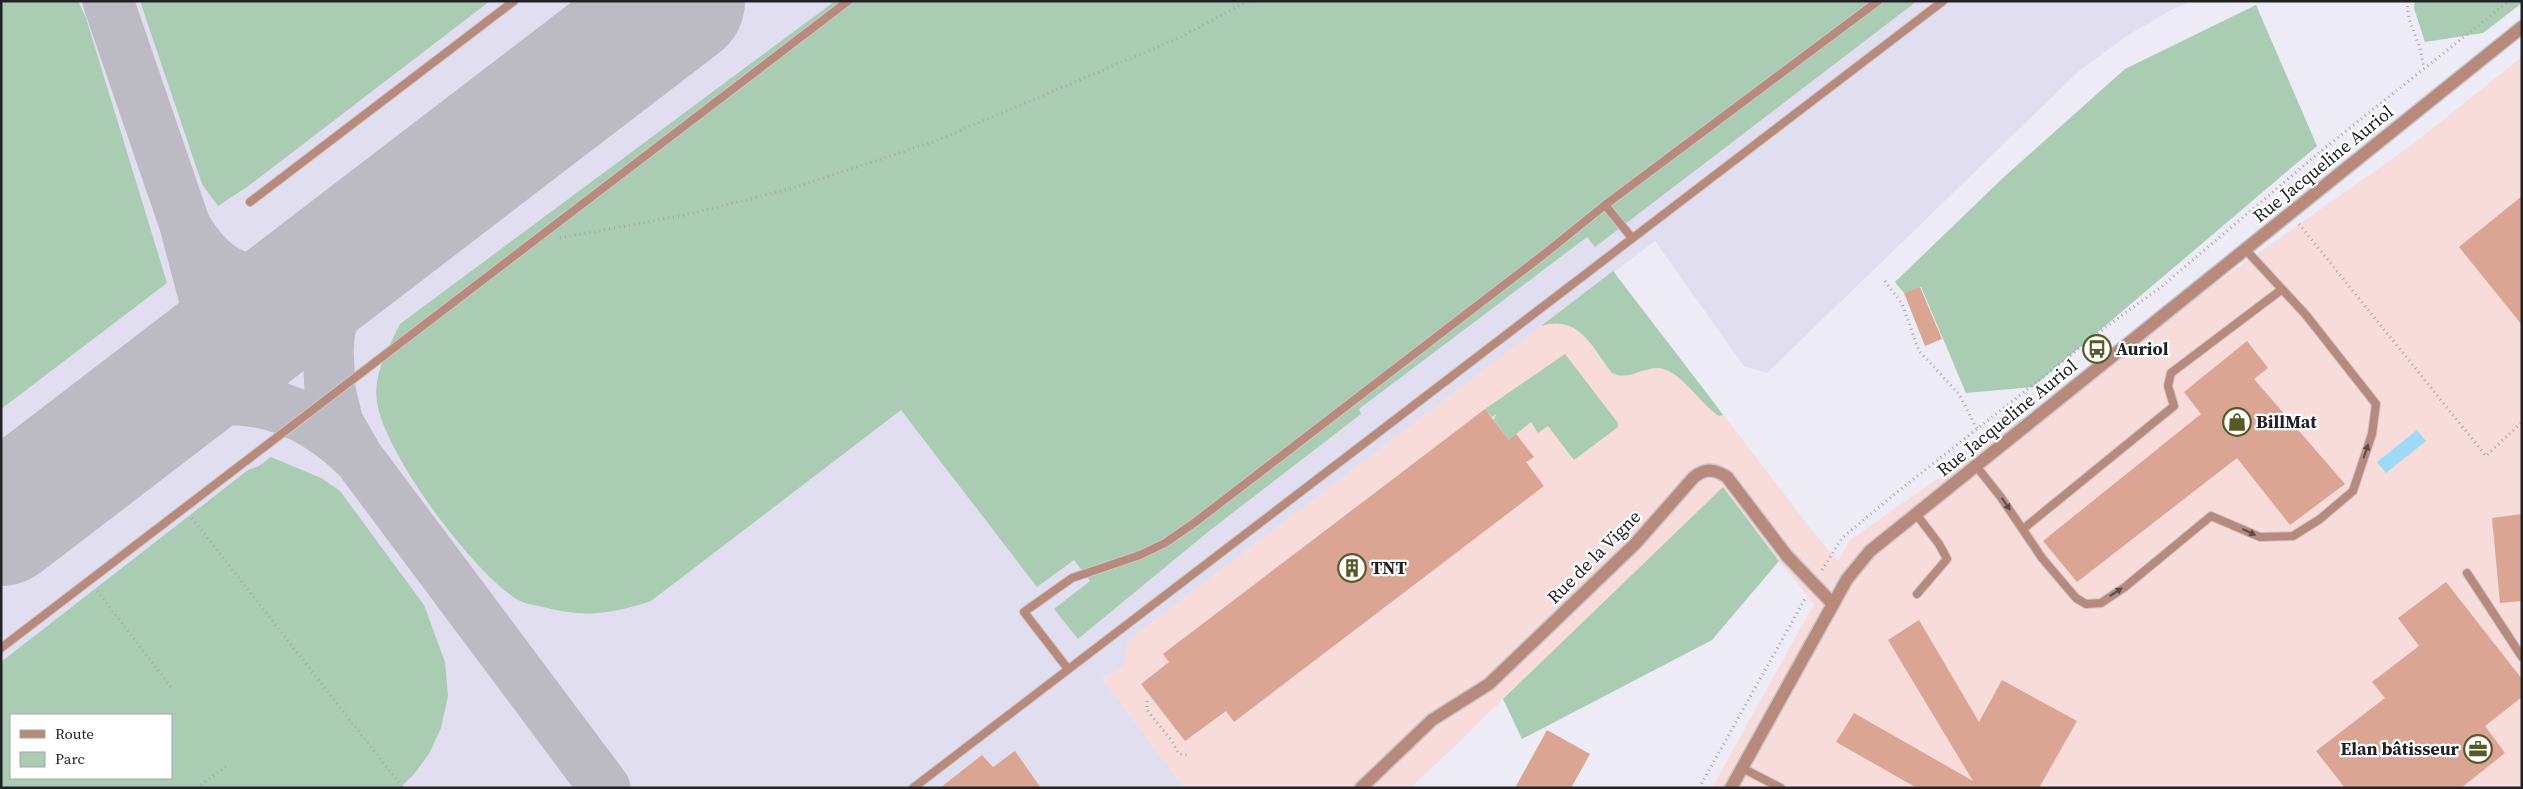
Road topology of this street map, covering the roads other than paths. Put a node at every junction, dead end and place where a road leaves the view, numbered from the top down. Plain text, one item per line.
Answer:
1 (514, 1) edge
2 (848, 1) edge
3 (1878, 1) edge
4 (1943, 1) edge
5 (2522, 27) edge
6 (250, 202) dead end
7 (1605, 205) junction
8 (1632, 238) junction
9 (2245, 249) junction
10 (2281, 290) junction
11 (1976, 466) junction
12 (1916, 514) junction
13 (2024, 529) junction
14 (2467, 573) dead end
15 (1917, 594) dead end
16 (1834, 604) junction
17 (1, 648) edge
18 (2522, 657) edge
19 (1068, 669) junction
20 (1742, 768) junction
21 (914, 788) edge
22 (1361, 788) edge
23 (1731, 788) edge
24 (1781, 788) edge

1 - 6 lane
2 - 17 lane
3 - 7 lane
4 - 8 lane
5 - 9 street, Rue Jacqueline Auriol
7 - 8 lane
7 - 19 lane
8 - 19 lane
9 - 10 lane
9 - 11 street, Rue Jacqueline Auriol
10 - 13 lane
13 -> 10 lane
11 - 12 street, Rue Jacqueline Auriol
11 -> 13 lane
12 - 15 lane
12 - 16 street, Rue Jacqueline Auriol
14 - 18 lane
16 - 20 street, Rue Jacqueline Auriol
16 - 22 street, Rue de la Vigne
19 - 21 lane
20 - 23 street, Rue Jacqueline Auriol
20 - 24 lane

